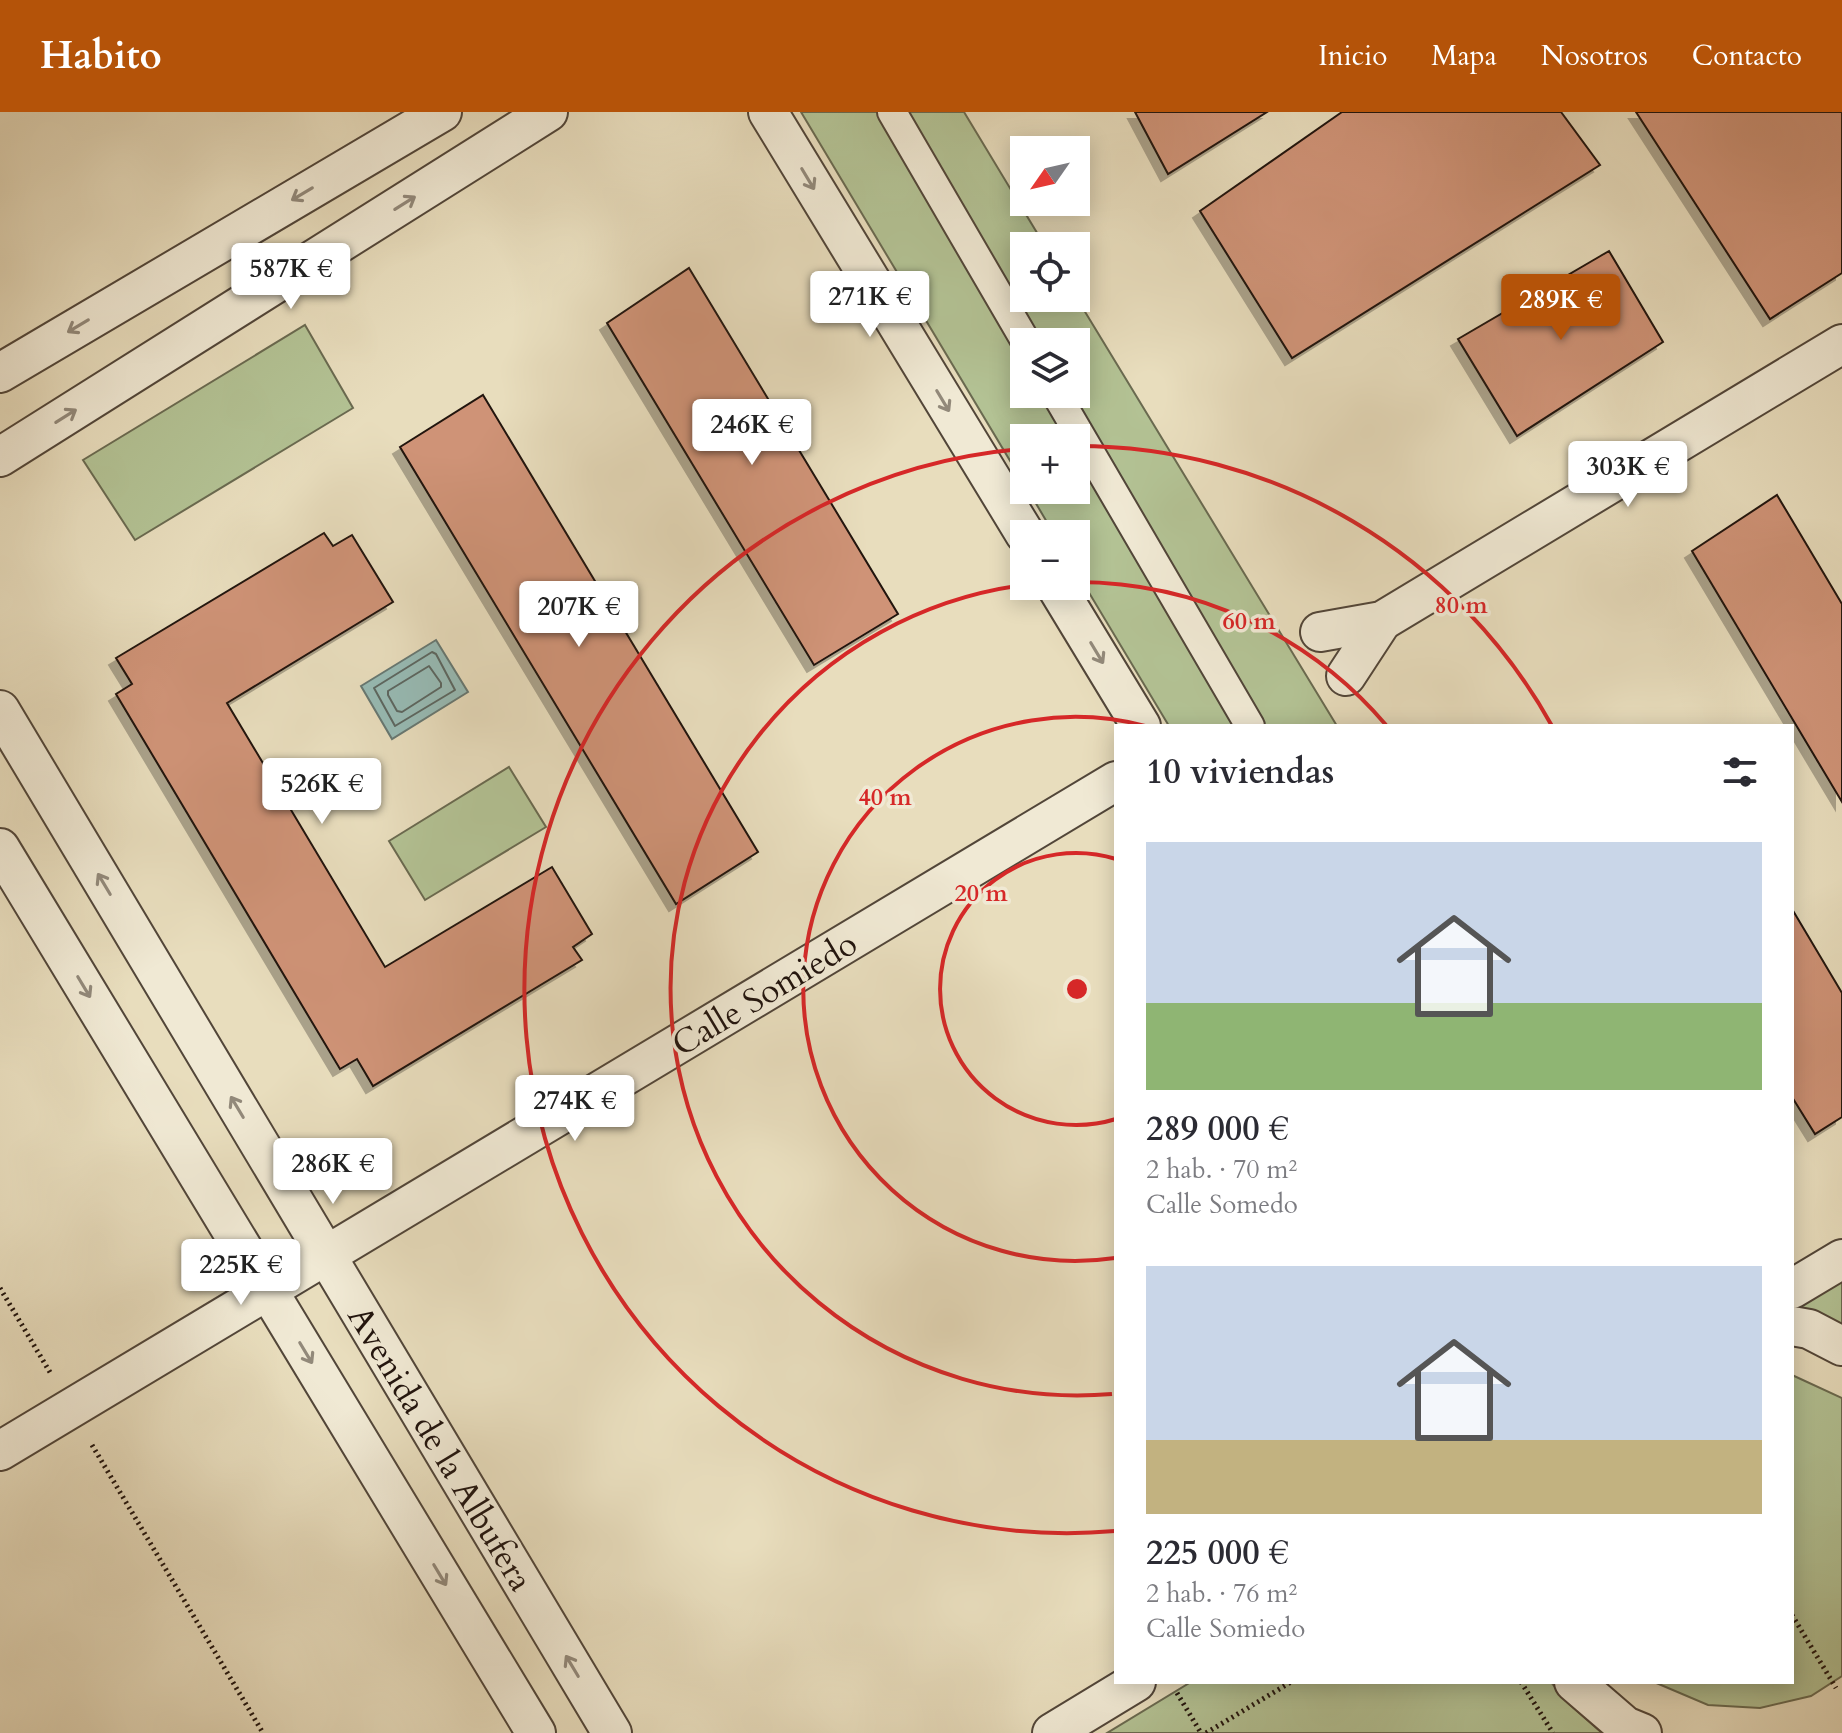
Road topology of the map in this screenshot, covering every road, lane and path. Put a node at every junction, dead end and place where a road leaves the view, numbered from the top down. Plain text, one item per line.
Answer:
1 (442, 112) edge
2 (548, 112) edge
3 (768, 112) edge
4 (892, 112) edge
5 (1018, 328) edge
6 (1842, 344) edge
7 (0, 373) edge
8 (1064, 408) edge
9 (0, 457) edge
10 (1016, 520) edge
11 (1064, 600) edge
12 (1382, 621) junction
13 (1320, 632) dead end
14 (1346, 676) dead end
15 (0, 710) edge
16 (1140, 724) edge
17 (1249, 724) edge
18 (1114, 782) edge
19 (0, 848) edge
20 (327, 1256) junction
21 (1842, 1259) edge
22 (0, 1288) edge
23 (1794, 1288) edge
24 (269, 1292) junction
25 (1794, 1326) edge
26 (1842, 1346) edge
27 (71, 1408) junction
28 (0, 1451) edge
29 (1794, 1618) edge
30 (1133, 1684) edge
31 (1171, 1684) edge
32 (1288, 1684) edge
33 (1576, 1684) edge
34 (1836, 1688) dead end
35 (263, 1733) edge
36 (536, 1733) edge
37 (612, 1733) edge
38 (1052, 1733) edge
39 (1204, 1733) edge
40 (1642, 1733) edge

1 -> 7 street
9 -> 2 street
3 -> 10 street
4 - 5 street
6 - 12 street
8 - 17 street
11 -> 16 street
12 - 13 street
12 - 14 street
20 -> 15 street, Avenida de la Albufera
18 - 20 street, Calle Somiedo
19 -> 24 street, Avenida de la Albufera
20 - 24 street, Calle Somiedo
37 -> 20 street, Avenida de la Albufera
21 - 23 street
22 - 27 path
24 - 27 street, Calle Somiedo
24 -> 36 street, Avenida de la Albufera
25 - 26 street
27 - 28 street, Calle Somiedo
27 - 35 path
29 - 34 path
30 - 38 street
31 - 39 path
32 - 39 path
33 - 40 street

